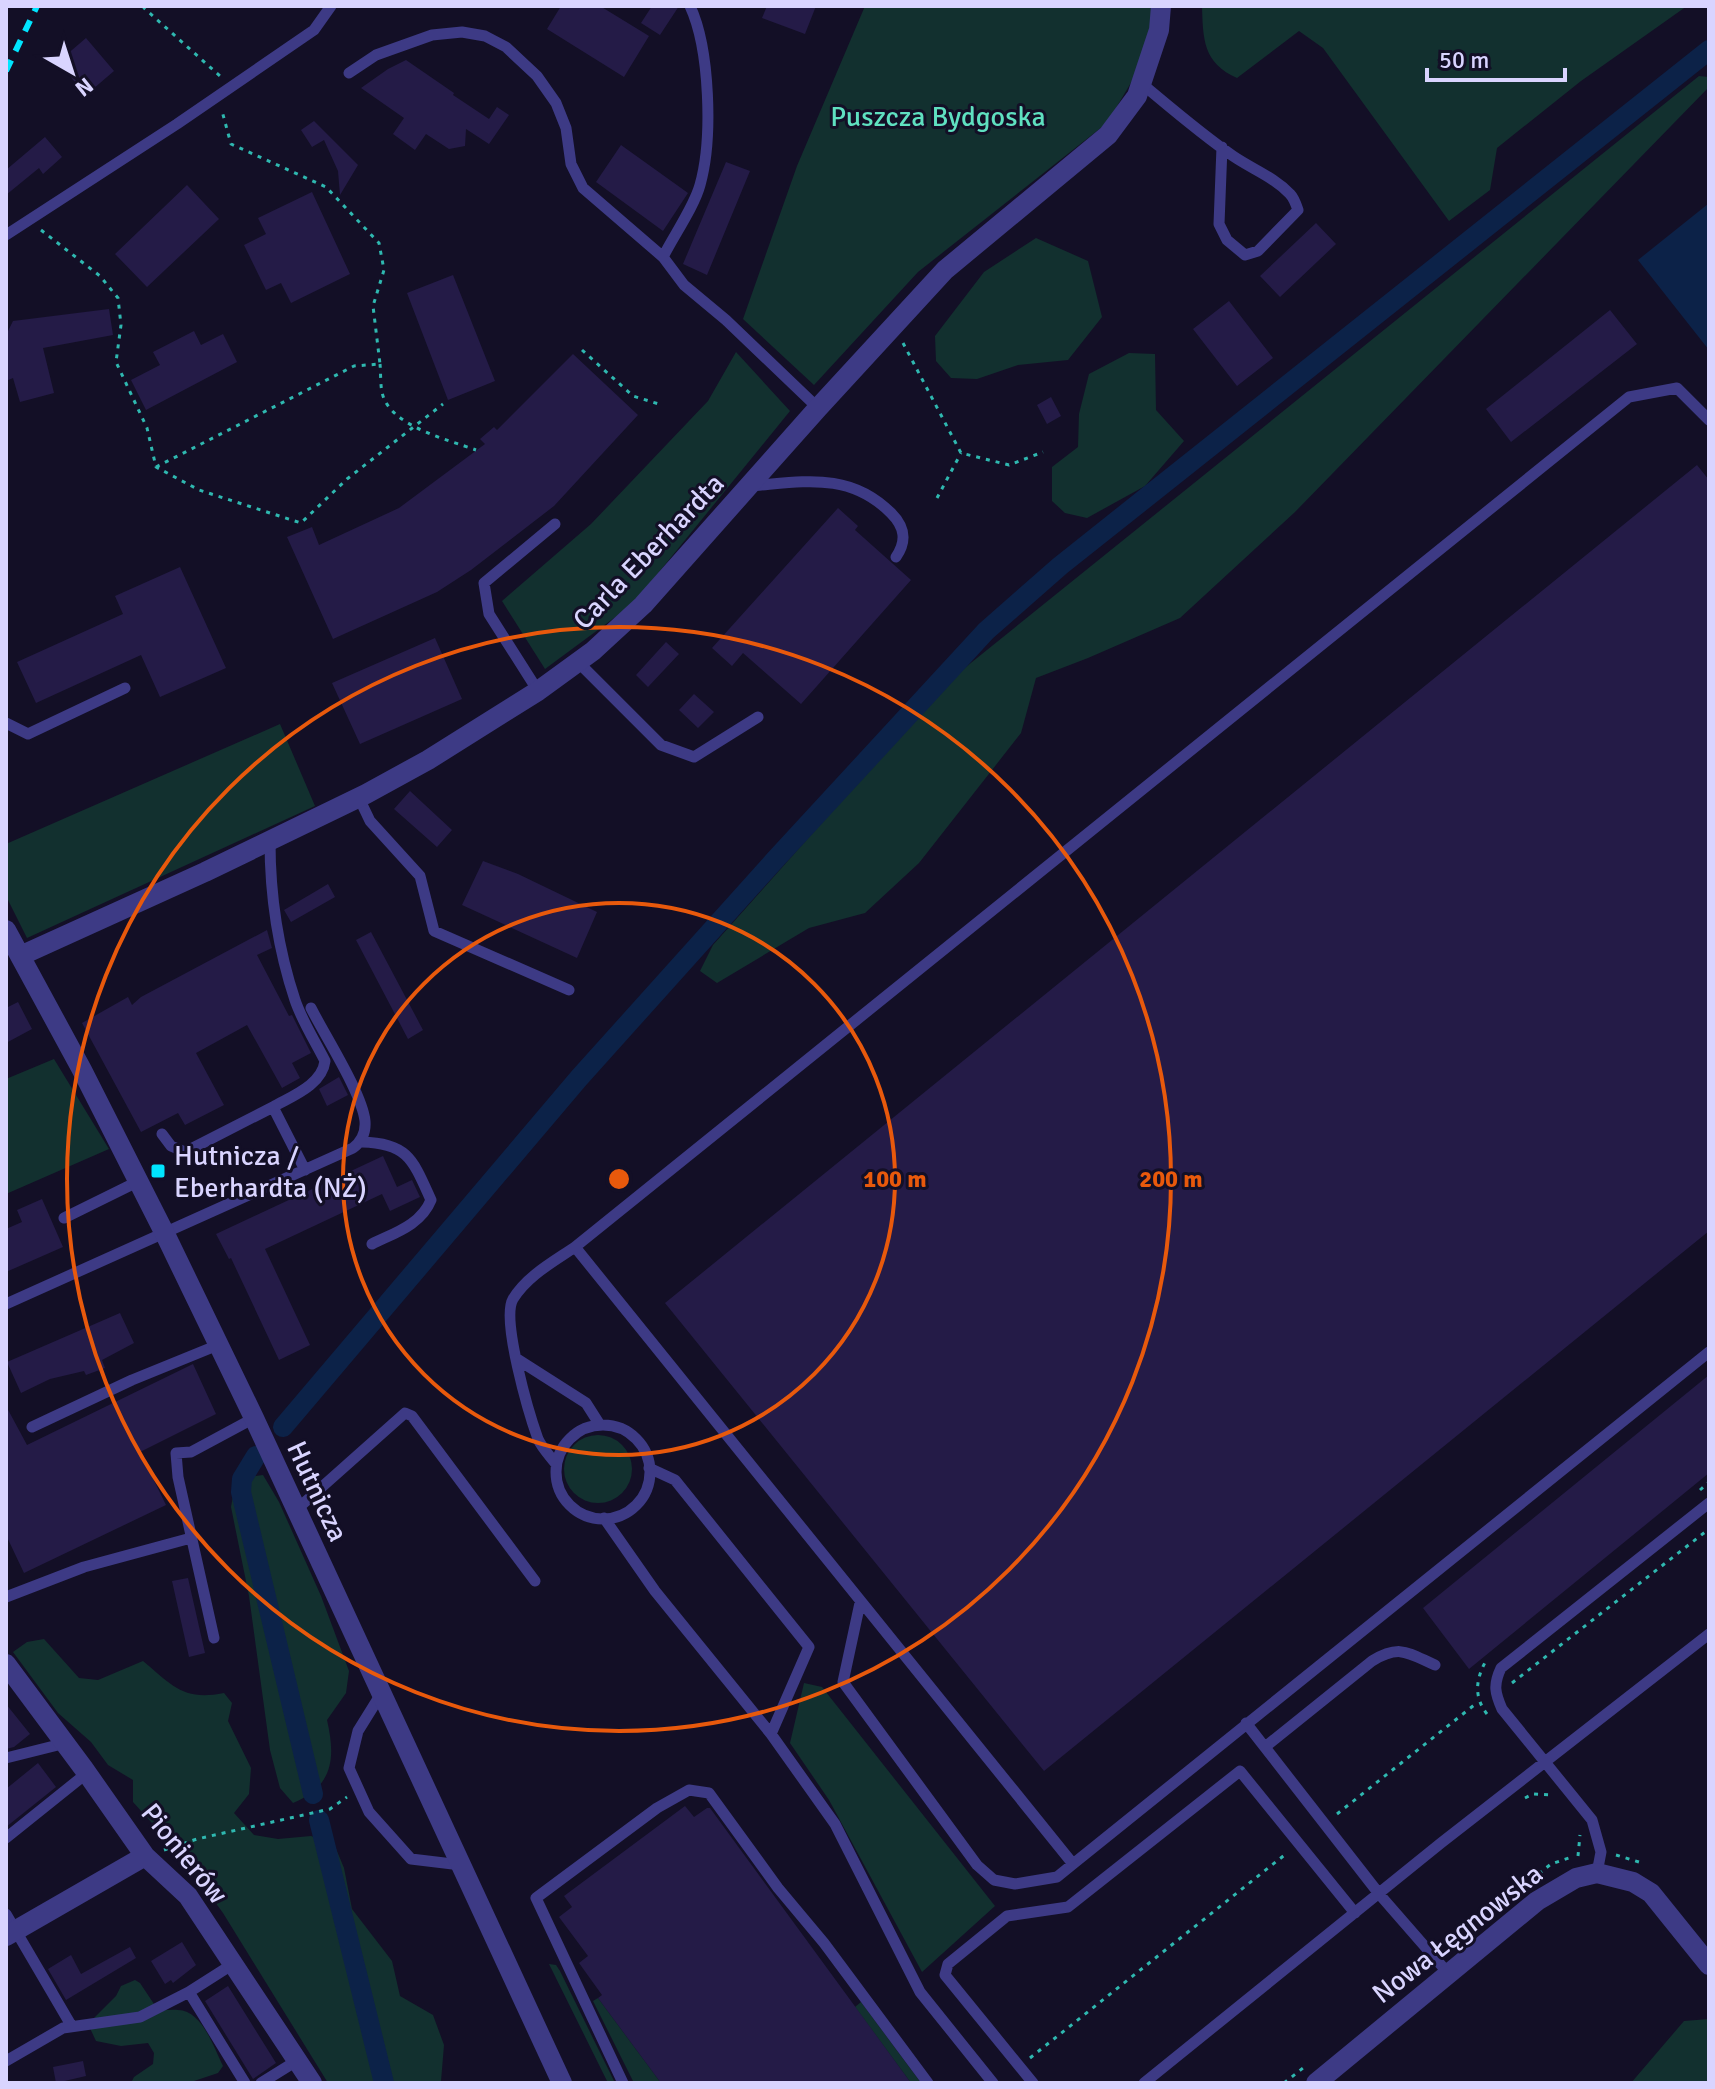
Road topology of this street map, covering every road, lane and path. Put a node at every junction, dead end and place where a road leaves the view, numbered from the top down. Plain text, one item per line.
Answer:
1 (145, 6) edge
2 (331, 6) edge
3 (690, 6) edge
4 (1161, 6) edge
5 (349, 73) dead end
6 (1141, 83) junction
7 (232, 86) junction
8 (218, 96) junction
9 (1222, 147) junction
10 (29, 219) junction
11 (6, 235) edge
12 (663, 257) junction
13 (894, 326) junction
14 (582, 350) dead end
15 (380, 364) junction
16 (443, 404) dead end
17 (662, 405) dead end
18 (818, 408) junction
19 (1709, 420) edge
20 (412, 426) junction
21 (476, 450) dead end
22 (1043, 452) dead end
23 (961, 453) junction
24 (156, 467) junction
25 (748, 486) junction
26 (937, 498) dead end
27 (555, 524) dead end
28 (896, 557) dead end
29 (578, 662) junction
30 (125, 688) dead end
31 (538, 691) junction
32 (758, 717) dead end
33 (6, 723) edge
34 (359, 798) junction
35 (270, 841) junction
36 (6, 930) edge
37 (13, 959) edge
38 (569, 990) dead end
39 (311, 1008) dead end
40 (273, 1107) junction
41 (162, 1134) dead end
42 (362, 1142) junction
43 (305, 1170) junction
44 (139, 1181) junction
45 (64, 1218) dead end
46 (165, 1234) junction
47 (372, 1244) dead end
48 (575, 1247) junction
49 (6, 1303) edge
50 (218, 1345) junction
51 (1709, 1352) edge
52 (517, 1359) junction
53 (254, 1418) junction
54 (600, 1425) junction
55 (32, 1427) dead end
56 (556, 1464) junction
57 (649, 1468) junction
58 (1709, 1482) edge
59 (1690, 1497) dead end
60 (1709, 1503) edge
61 (296, 1510) junction
62 (604, 1518) junction
63 (1709, 1529) edge
64 (191, 1538) junction
65 (535, 1581) dead end
66 (6, 1597) edge
67 (860, 1603) junction
68 (1709, 1634) edge
69 (214, 1638) dead end
70 (1488, 1657) dead end
71 (6, 1664) edge
72 (1435, 1665) dead end
73 (1512, 1683) dead end
74 (381, 1694) junction
75 (1478, 1702) junction
76 (1246, 1723) junction
77 (1494, 1723) dead end
78 (771, 1734) junction
79 (66, 1743) junction
80 (1265, 1747) junction
81 (6, 1758) edge
82 (1545, 1764) junction
83 (87, 1773) junction
84 (358, 1788) junction
85 (1513, 1789) junction
86 (1555, 1796) dead end
87 (1325, 1824) junction
88 (1581, 1828) dead end
89 (6, 1838) edge
90 (1298, 1845) junction
91 (145, 1856) junction
92 (1578, 1856) dead end
93 (1073, 1864) junction
94 (461, 1865) junction
95 (1597, 1873) junction
96 (1380, 1895) junction
97 (1355, 1913) junction
98 (9, 1926) edge
99 (233, 1964) junction
100 (1709, 1965) edge
101 (1448, 1973) junction
102 (189, 1992) junction
103 (71, 2025) junction
104 (298, 2060) junction
105 (6, 2061) edge
106 (1019, 2067) junction
107 (245, 2083) edge
108 (261, 2083) edge
109 (312, 2083) edge
110 (562, 2083) edge
111 (623, 2083) edge
112 (928, 2083) edge
113 (993, 2083) edge
114 (1033, 2083) edge
115 (1144, 2083) edge
116 (1316, 2083) edge

1 - 7 path
2 - 7 lane
3 - 12 lane
4 - 6 street, Carla Eberhardta
5 - 12 lane
6 - 9 lane
6 - 13 street, Carla Eberhardta
7 - 8 lane
8 - 10 lane
8 - 15 path
9 - 9 lane
10 - 11 lane
10 - 24 path
12 - 18 lane
13 - 18 street, Carla Eberhardta
13 - 23 path
14 - 17 path
15 - 20 path
15 - 24 path
16 - 20 path
18 - 25 street, Carla Eberhardta
19 - 48 lane
20 - 21 path
20 - 24 path
22 - 23 path
23 - 26 path
25 - 28 lane
25 - 29 street, Carla Eberhardta
27 - 31 lane
29 - 31 street, Carla Eberhardta
29 - 32 lane
30 - 33 lane
31 - 34 street, Carla Eberhardta
34 - 35 street, Carla Eberhardta
34 - 38 lane
35 - 37 street, Carla Eberhardta
35 - 40 lane
36 - 37 street, Hutnicza
37 - 44 street, Hutnicza
39 - 42 lane
40 - 41 lane
40 - 43 lane
42 - 43 lane
42 - 47 lane
43 - 46 lane
44 - 45 lane
44 - 46 street, Hutnicza
46 - 49 lane
46 - 50 street, Hutnicza
48 - 52 lane
48 - 67 lane
50 - 53 street, Hutnicza
50 - 55 lane
51 - 76 lane
52 - 54 lane
52 - 56 lane
53 - 61 street, Hutnicza
53 - 64 lane
54 - 56 lane
54 - 57 lane
56 - 62 lane
57 - 62 lane
57 - 78 lane
58 - 59 path
60 - 82 lane
61 - 65 lane
61 - 74 street, Hutnicza
62 - 78 lane
63 - 73 path
64 - 66 lane
64 - 69 lane
67 - 93 lane
67 - 93 lane
68 - 82 lane
70 - 75 path
71 - 79 street, Pionierów
72 - 80 lane
74 - 84 lane
74 - 94 street, Hutnicza
75 - 77 path
75 - 87 path
76 - 80 lane
76 - 93 lane
78 - 113 lane
79 - 81 lane
79 - 83 street, Pionierów
80 - 87 lane
82 - 85 lane
82 - 95 lane
83 - 89 lane
83 - 91 street, Pionierów
84 - 91 path
84 - 94 lane
85 - 86 path
85 - 96 lane
87 - 96 lane
88 - 92 path
90 - 97 lane
90 - 106 path
90 - 106 lane
91 - 98 street
91 - 99 street, Pionierów
94 - 110 street, Hutnicza
95 - 100 street
95 - 101 street, Nowa Łęgnowska
96 - 97 lane
96 - 101 lane
97 - 115 lane
98 - 103 lane
99 - 102 lane
99 - 104 street, Pionierów
101 - 116 street, Nowa Łęgnowska
102 - 103 lane
102 - 107 lane
103 - 105 lane
104 - 108 lane
104 - 109 street, Pionierów
106 - 114 lane
111 - 112 lane

